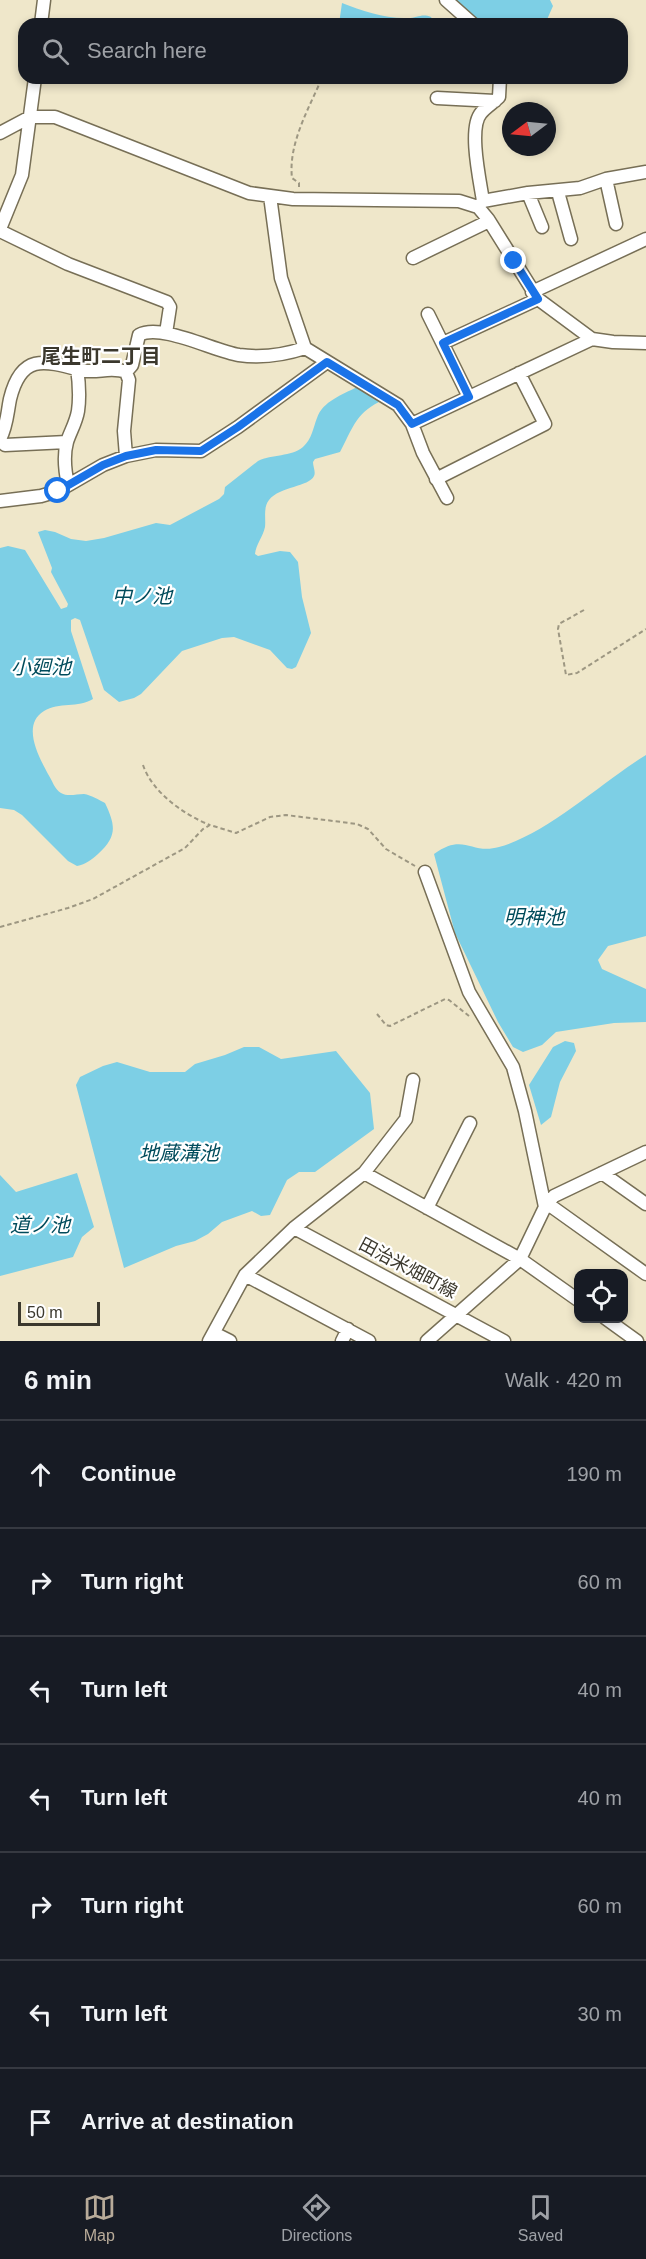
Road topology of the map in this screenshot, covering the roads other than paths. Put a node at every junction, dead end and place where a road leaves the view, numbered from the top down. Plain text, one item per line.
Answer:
1 (44, 0) edge
2 (446, 0) edge
3 (42, 18) edge
4 (466, 18) edge
5 (34, 84) edge
6 (500, 84) edge
7 (437, 98) dead end
8 (495, 101) junction
9 (30, 117) junction
10 (0, 133) edge
11 (646, 172) edge
12 (606, 179) junction
13 (558, 192) junction
14 (528, 193) junction
15 (270, 196) junction
16 (480, 204) junction
17 (489, 221) junction
18 (616, 224) dead end
19 (542, 227) dead end
20 (0, 230) edge
21 (571, 238) dead end
22 (646, 239) edge
23 (413, 258) dead end
24 (535, 296) junction
25 (428, 314) dead end
26 (166, 333) junction
27 (592, 339) junction
28 (443, 343) junction
29 (646, 343) edge
30 (304, 348) junction
31 (327, 362) junction
32 (77, 368) junction
33 (126, 372) junction
34 (519, 374) junction
35 (469, 397) junction
36 (412, 424) junction
37 (0, 439) edge
38 (67, 442) junction
39 (126, 456) junction
40 (436, 479) junction
41 (68, 485) junction
42 (447, 498) dead end
43 (0, 501) edge
44 (425, 872) road end
45 (413, 1080) dead end
46 (470, 1124) dead end
47 (646, 1152) edge
48 (364, 1173) junction
49 (602, 1173) junction
50 (646, 1204) edge
51 (546, 1205) junction
52 (427, 1208) junction
53 (294, 1228) junction
54 (520, 1259) junction
55 (646, 1274) edge
56 (245, 1275) junction
57 (574, 1297) edge
58 (456, 1315) junction
59 (612, 1323) edge
60 (348, 1329) junction
61 (212, 1337) edge
62 (230, 1341) edge
63 (342, 1341) edge
64 (369, 1341) edge
65 (427, 1341) edge
66 (504, 1341) edge
67 (637, 1341) edge

1 - 3 street
2 - 4 street
5 - 9 street
6 - 8 street
7 - 8 street
8 - 16 street
9 - 10 street
9 - 15 street
9 - 20 street
11 - 12 street
12 - 13 street
12 - 18 street
13 - 14 street
13 - 21 street
14 - 16 street
14 - 19 street
15 - 16 street
15 - 30 street
16 - 17 street
17 - 23 street
17 - 24 street
20 - 26 street
22 - 24 street
24 - 27 street
24 - 28 street
25 - 28 street
26 - 30 street
26 - 33 street
27 - 29 street
27 - 34 street
28 - 35 street
30 - 31 street
31 - 36 street
31 - 39 street
32 - 33 street
32 - 37 street
32 - 38 street
33 - 39 street
34 - 35 street
34 - 40 street
35 - 36 street
36 - 40 street
37 - 38 street
38 - 41 street
39 - 41 street
40 - 42 street
41 - 43 street
44 - 51 street
45 - 48 street
46 - 52 street
47 - 49 street
48 - 52 street
48 - 53 street
49 - 50 street
49 - 51 street
51 - 54 street
51 - 55 street
52 - 54 street
53 - 56 street
53 - 58 street, 田治米畑町線
54 - 57 street
54 - 58 street
56 - 60 street
56 - 61 street
58 - 65 street
58 - 66 street, 田治米畑町線
59 - 67 street
60 - 63 street
60 - 64 street
61 - 62 street

